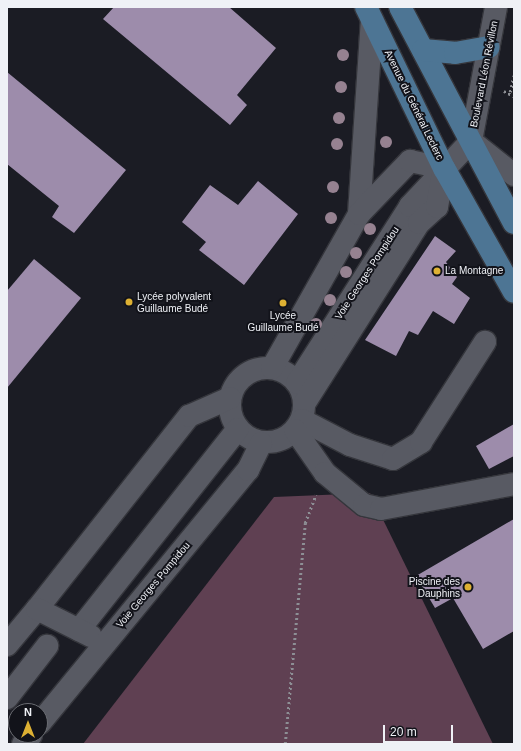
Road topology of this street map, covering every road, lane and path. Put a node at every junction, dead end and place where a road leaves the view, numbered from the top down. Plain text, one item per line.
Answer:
1 (400, 7) edge
2 (496, 7) edge
3 (369, 14) edge
4 (488, 47) junction
5 (424, 50) junction
6 (514, 75) edge
7 (510, 92) dead end
8 (471, 141) junction
9 (444, 168) junction
10 (514, 175) edge
11 (437, 207) junction
12 (469, 212) junction
13 (359, 214) junction
14 (514, 223) edge
15 (514, 292) edge
16 (485, 342) dead end
17 (272, 368) junction
18 (297, 383) junction
19 (230, 398) junction
20 (300, 418) junction
21 (238, 429) junction
22 (262, 443) junction
23 (325, 473) junction
24 (514, 484) edge
25 (37, 609) junction
26 (78, 630) junction
27 (105, 643) junction
28 (7, 646) edge
29 (48, 646) dead end
30 (7, 698) edge
31 (48, 713) edge
32 (7, 738) edge
33 (13, 744) edge
34 (285, 744) edge

1 - 5 main road
2 - 4 street, Boulevard Léon Révillon
3 - 9 main road, Avenue du Général Leclerc
3 - 13 street
4 - 5 main road
4 - 8 street, Boulevard Léon Révillon
5 - 8 main road
6 - 7 path
8 - 9 street, Avenue du Général Leclerc
8 - 10 street
8 - 14 main road
9 - 11 street
9 - 12 main road
9 - 13 street
9 - 18 street, Voie Georges Pompidou
11 - 12 street
11 - 20 street
12 - 15 main road
13 - 17 street
16 - 20 street
17 - 18 street
17 - 19 street
18 - 20 street
19 - 21 street
19 - 25 street
20 - 22 street
20 - 23 street
21 - 22 street
21 - 26 street
22 - 27 street, Voie Georges Pompidou
23 - 24 street
23 - 34 path
25 - 26 street
25 - 28 street
26 - 27 street
27 - 31 street, Voie Georges Pompidou
29 - 30 street
32 - 33 street

